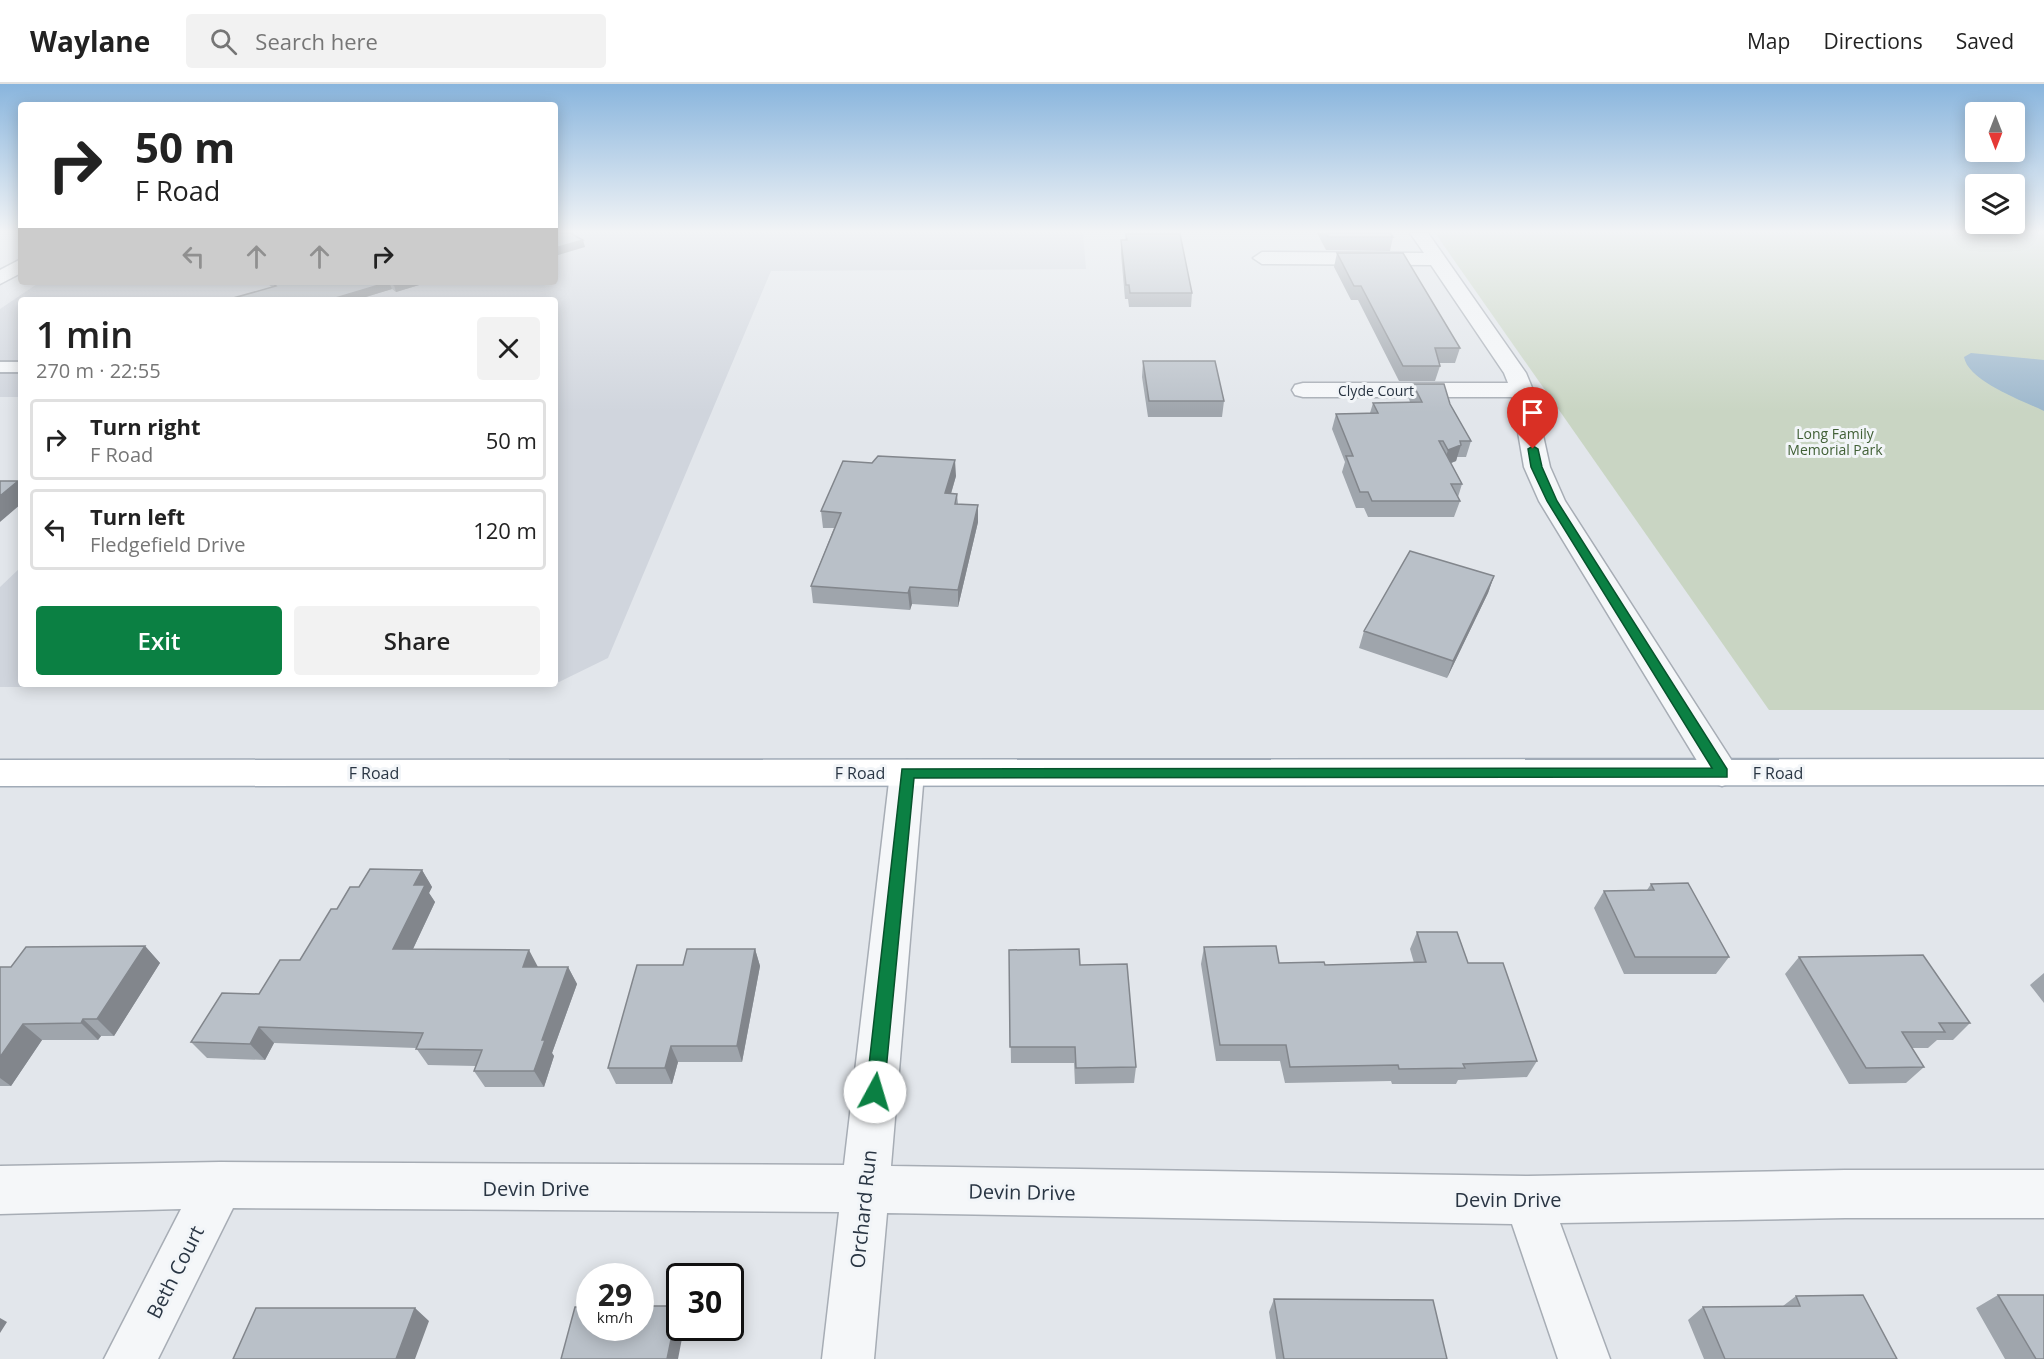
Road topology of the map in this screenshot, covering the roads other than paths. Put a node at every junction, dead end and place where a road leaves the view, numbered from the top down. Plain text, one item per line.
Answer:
1 (1460, 292) edge
2 (0, 367) edge
3 (18, 367) edge
4 (1303, 390) dead end
5 (1522, 390) junction
6 (2044, 772) edge
7 (0, 773) edge
8 (908, 773) junction
9 (1722, 773) junction
10 (220, 1185) junction
11 (865, 1189) junction
12 (0, 1190) edge
13 (2044, 1194) edge
14 (1528, 1200) junction
15 (130, 1359) edge
16 (848, 1359) edge
17 (1584, 1359) edge

1 - 5 street
2 - 3 lane
4 - 5 street, Clyde Court
5 - 9 street
6 - 9 main road, F Road
7 - 8 main road, F Road
8 - 9 main road, F Road
8 - 11 street, Orchard Run
10 - 11 street, Devin Drive
10 - 12 street, Devin Drive
10 - 15 street, Beth Court
11 - 14 street, Devin Drive
11 - 16 street, Orchard Run
13 - 14 street, Devin Drive
14 - 17 street

